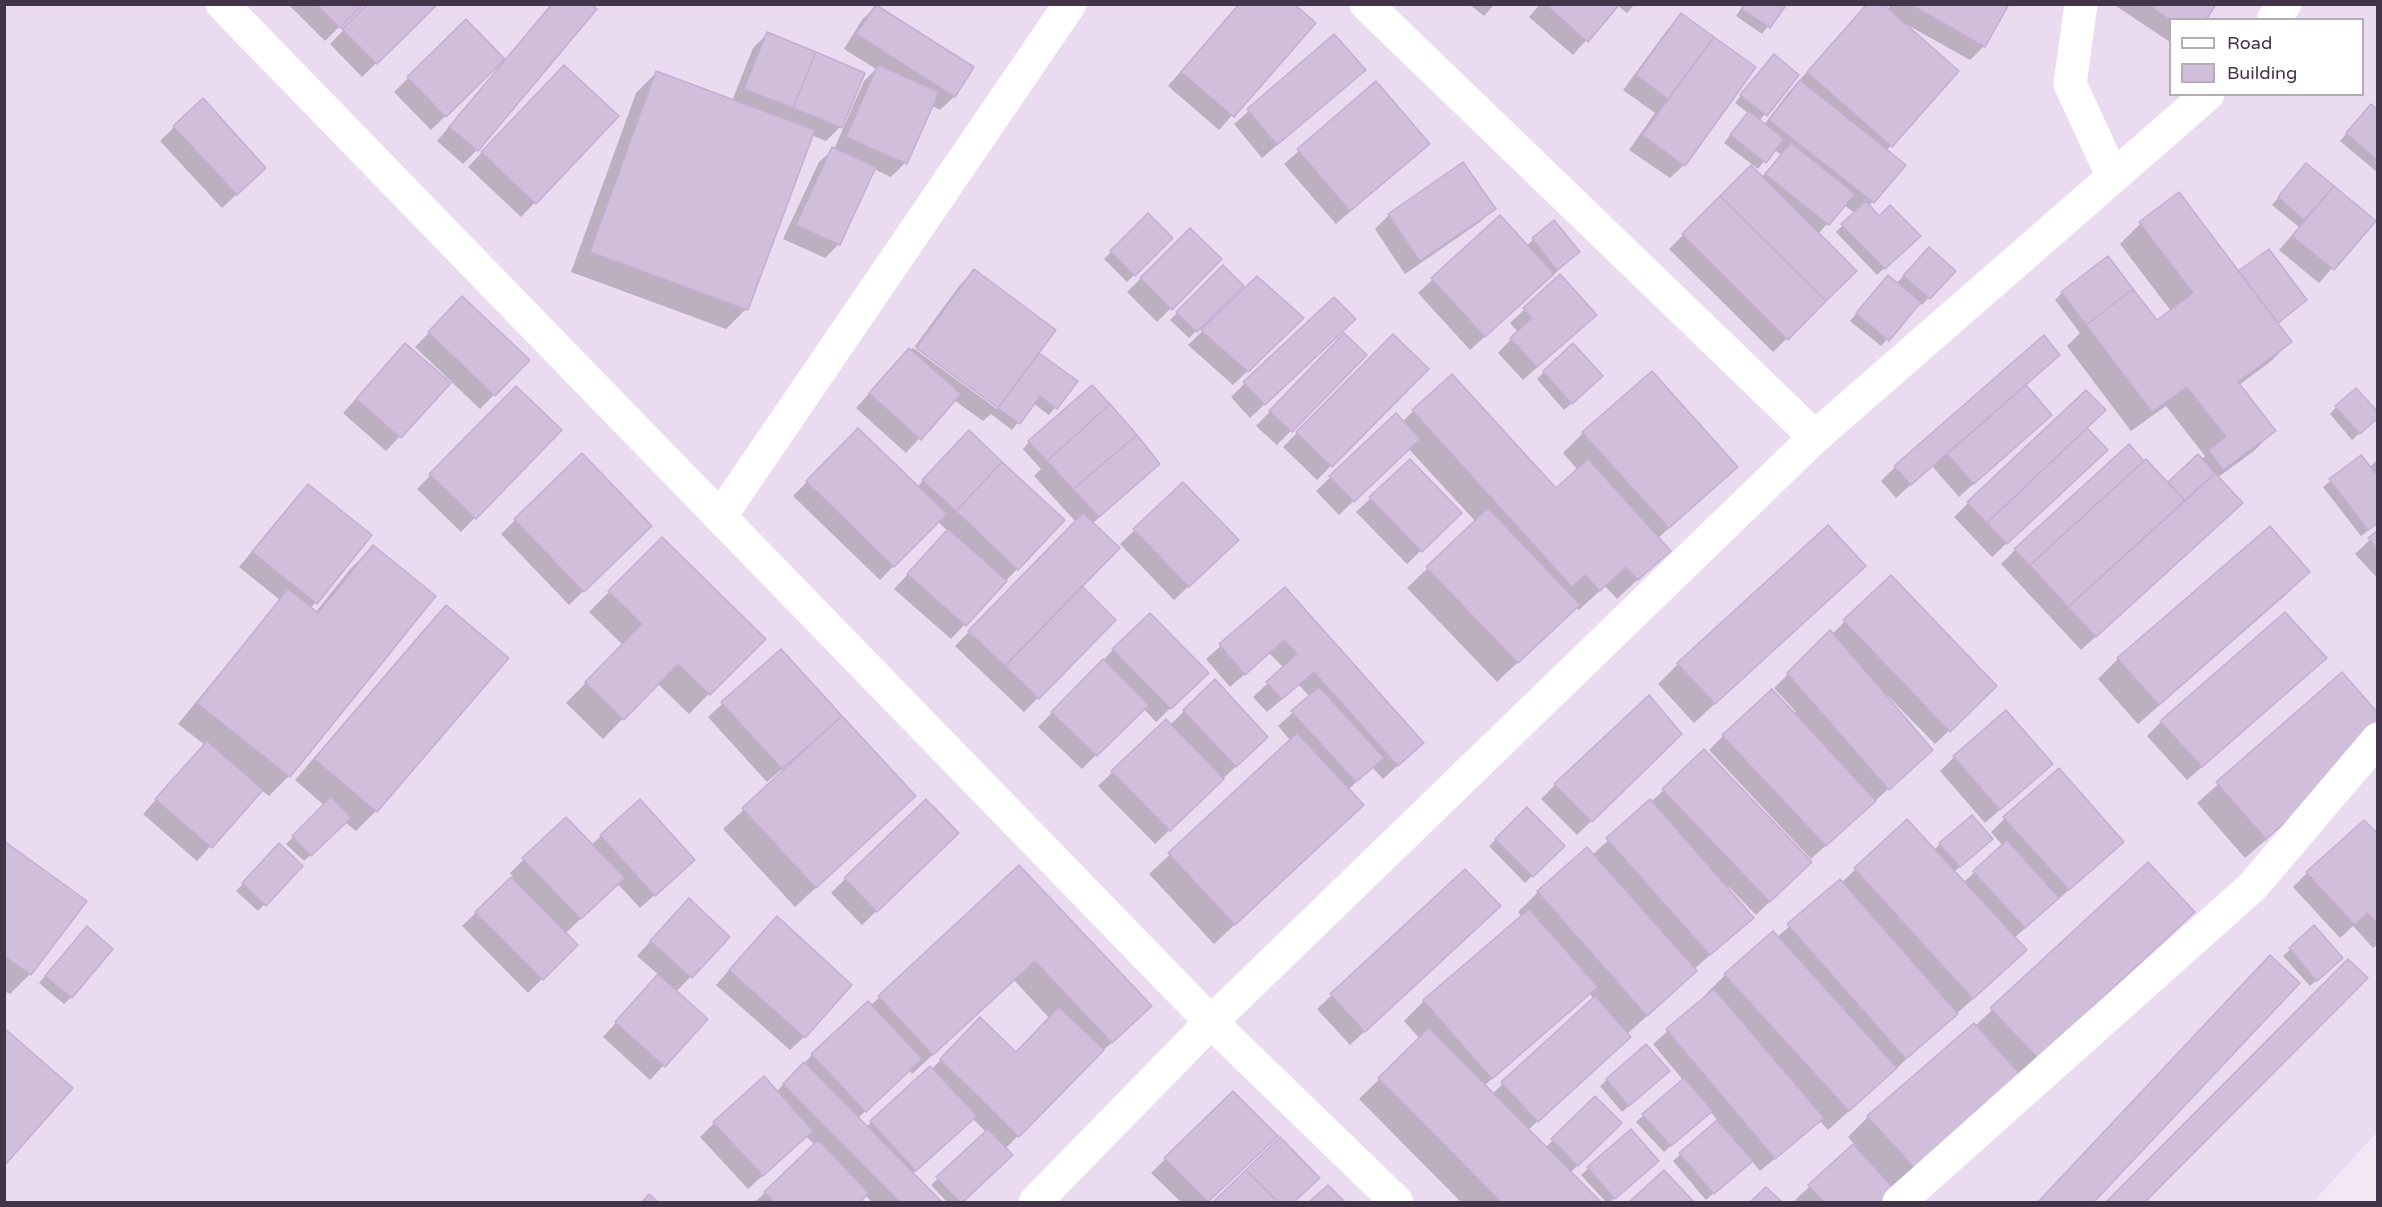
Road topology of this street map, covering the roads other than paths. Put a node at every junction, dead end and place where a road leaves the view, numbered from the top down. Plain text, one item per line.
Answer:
1 (222, 4) edge
2 (1070, 4) edge
3 (1366, 4) edge
4 (2081, 4) edge
5 (2285, 4) edge
6 (2274, 18) edge
7 (2206, 96) edge
8 (2113, 177) junction
9 (1815, 437) junction
10 (720, 517) junction
11 (2378, 739) edge
12 (1211, 1022) junction
13 (1035, 1203) edge
14 (1397, 1203) edge
15 (1899, 1203) edge

1 - 10 street
2 - 10 street
3 - 9 street
4 - 8 street
5 - 6 street
7 - 8 street
8 - 9 street
9 - 12 street
10 - 12 street
11 - 15 street
12 - 13 street
12 - 14 street

